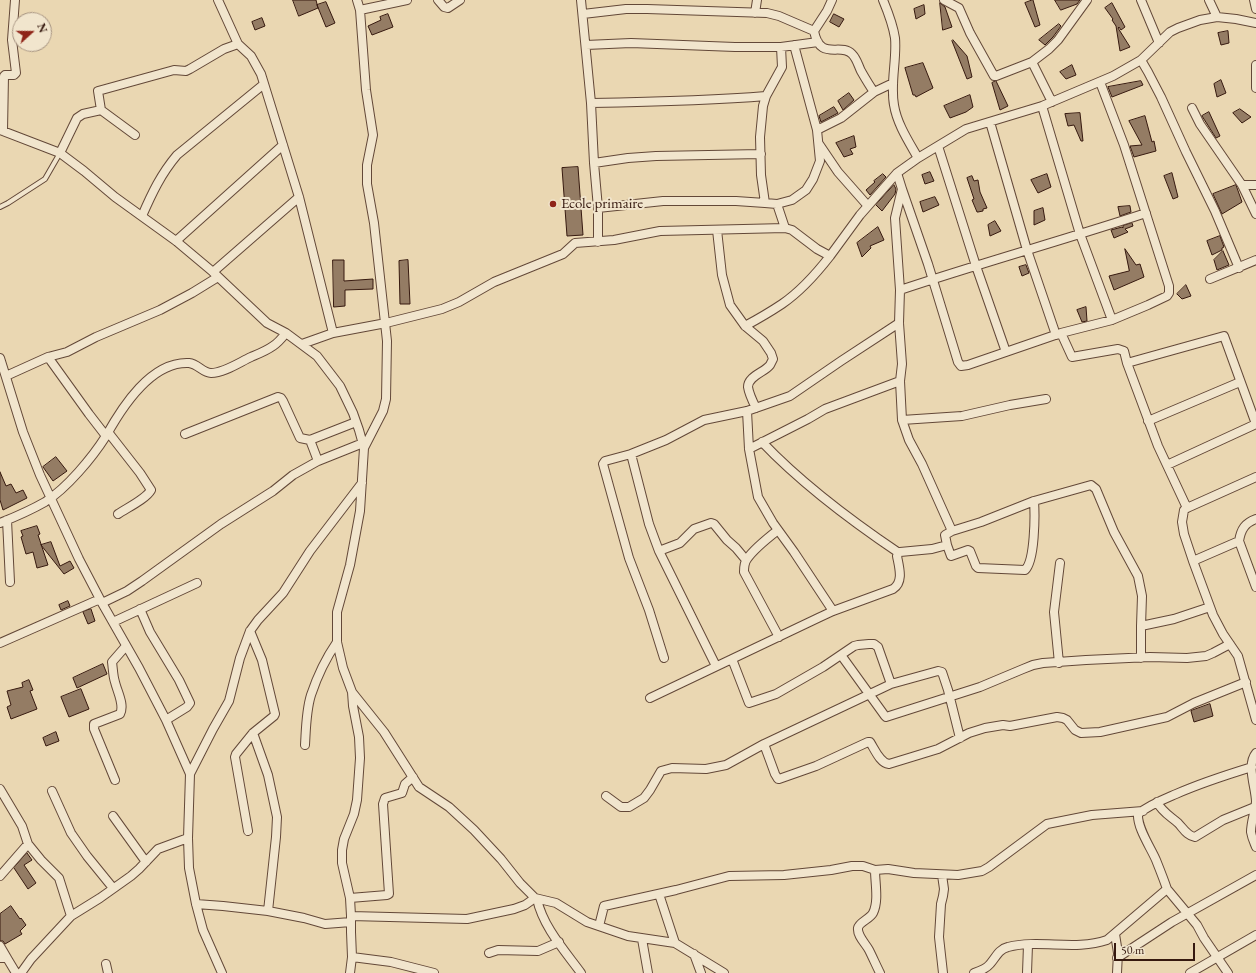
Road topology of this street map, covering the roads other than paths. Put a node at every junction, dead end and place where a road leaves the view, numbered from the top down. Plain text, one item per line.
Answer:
1 (15, 0) edge
2 (218, 0) edge
3 (357, 0) edge
4 (407, 0) edge
5 (438, 0) edge
6 (460, 0) edge
7 (581, 0) edge
8 (757, 0) edge
9 (832, 0) edge
10 (883, 0) edge
11 (944, 0) edge
12 (1088, 0) edge
13 (1141, 0) edge
14 (1209, 0) edge
15 (1254, 0) edge
16 (1256, 8) edge
17 (360, 10) junction
18 (755, 13) junction
19 (583, 14) junction
20 (1217, 17) junction
21 (1256, 23) edge
22 (814, 31) junction
23 (818, 42) junction
24 (1159, 43) junction
25 (238, 44) junction
26 (586, 45) junction
27 (794, 45) junction
28 (781, 47) junction
29 (1140, 60) junction
30 (1032, 62) junction
31 (1256, 65) edge
32 (1100, 82) junction
33 (893, 83) junction
34 (264, 84) junction
35 (1256, 88) edge
36 (874, 92) junction
37 (766, 96) junction
38 (1052, 102) junction
39 (592, 103) junction
40 (1042, 106) junction
41 (1192, 108) dead end
42 (101, 110) junction
43 (990, 122) junction
44 (1, 130) edge
45 (817, 130) junction
46 (135, 135) dead end
47 (818, 144) junction
48 (283, 145) junction
49 (938, 146) junction
50 (60, 153) junction
51 (761, 154) junction
52 (918, 158) junction
53 (594, 163) junction
54 (897, 173) junction
55 (1242, 185) junction
56 (1256, 185) edge
57 (902, 189) junction
58 (299, 197) junction
59 (764, 203) junction
60 (777, 204) junction
61 (868, 206) junction
62 (0, 207) edge
63 (598, 208) junction
64 (1146, 213) junction
65 (1256, 214) edge
66 (142, 216) junction
67 (785, 228) junction
68 (717, 230) junction
69 (1080, 234) junction
70 (176, 241) junction
71 (598, 242) junction
72 (1027, 250) junction
73 (830, 256) junction
74 (1256, 260) edge
75 (976, 266) junction
76 (1239, 268) junction
77 (215, 275) junction
78 (932, 279) junction
79 (1210, 280) dead end
80 (900, 290) junction
81 (1112, 320) junction
82 (386, 323) junction
83 (899, 323) junction
84 (745, 326) junction
85 (286, 333) junction
86 (333, 333) junction
87 (1059, 334) junction
88 (302, 344) junction
89 (1006, 352) junction
90 (48, 357) junction
91 (0, 358) edge
92 (1127, 363) junction
93 (6, 376) junction
94 (900, 381) junction
95 (1240, 382) junction
96 (1046, 399) dead end
97 (756, 408) junction
98 (747, 411) junction
99 (902, 420) junction
100 (1148, 421) junction
101 (356, 422) junction
102 (1256, 424) edge
103 (107, 434) junction
104 (185, 434) dead end
105 (310, 440) junction
106 (762, 442) junction
107 (363, 446) junction
108 (749, 449) junction
109 (631, 454) junction
110 (318, 461) junction
111 (1167, 465) junction
112 (1256, 477) edge
113 (362, 482) junction
114 (51, 497) junction
115 (1034, 501) junction
116 (1187, 508) junction
117 (118, 514) dead end
118 (1256, 519) edge
119 (4, 522) edge
120 (778, 530) junction
121 (952, 531) junction
122 (1239, 540) junction
123 (947, 545) junction
124 (659, 551) junction
125 (899, 553) junction
126 (746, 560) junction
127 (1193, 561) junction
128 (1060, 562) dead end
129 (10, 582) dead end
130 (197, 584) dead end
131 (1256, 586) edge
132 (101, 601) junction
133 (1210, 607) junction
134 (140, 609) junction
135 (833, 611) junction
136 (113, 622) junction
137 (1141, 626) junction
138 (250, 631) junction
139 (779, 637) junction
140 (336, 642) junction
141 (0, 643) edge
142 (1230, 644) junction
143 (126, 646) junction
144 (841, 655) junction
145 (664, 658) dead end
146 (1141, 658) junction
147 (732, 659) junction
148 (1059, 663) junction
149 (716, 666) junction
150 (1246, 682) junction
151 (891, 684) junction
152 (1252, 689) edge
153 (352, 692) junction
154 (870, 694) junction
155 (950, 697) junction
156 (650, 698) dead end
157 (166, 720) junction
158 (1256, 720) edge
159 (253, 733) junction
160 (960, 738) junction
161 (764, 744) junction
162 (305, 745) dead end
163 (1256, 753) edge
164 (1252, 767) junction
165 (190, 774) junction
166 (413, 777) junction
167 (115, 780) dead end
168 (0, 789) edge
169 (52, 791) dead end
170 (606, 796) dead end
171 (1157, 802) junction
172 (1255, 807) junction
173 (1142, 811) junction
174 (113, 816) dead end
175 (248, 831) dead end
176 (188, 838) junction
177 (28, 844) junction
178 (1256, 847) edge
179 (146, 862) junction
180 (874, 870) junction
181 (942, 875) junction
182 (1256, 875) edge
183 (0, 876) edge
184 (113, 888) junction
185 (1167, 889) junction
186 (659, 894) junction
187 (350, 898) junction
188 (536, 898) junction
189 (196, 904) junction
190 (268, 911) junction
191 (1188, 913) junction
192 (71, 916) junction
193 (351, 919) junction
194 (599, 926) junction
195 (1115, 934) junction
196 (1256, 935) edge
197 (642, 938) junction
198 (559, 942) junction
199 (675, 943) junction
200 (1028, 944) junction
201 (0, 946) edge
202 (489, 953) dead end
203 (694, 954) junction
204 (352, 957) junction
205 (1218, 957) junction
206 (4, 958) edge
207 (1117, 958) junction
208 (106, 964) dead end
209 (990, 970) edge
210 (16, 973) edge
211 (21, 973) edge
212 (108, 973) edge
213 (222, 973) edge
214 (350, 973) edge
215 (434, 973) edge
216 (581, 973) edge
217 (648, 973) edge
218 (701, 973) edge
219 (724, 973) edge
220 (880, 973) edge
221 (943, 973) edge
222 (974, 973) edge
223 (1027, 973) edge
224 (1117, 973) edge
225 (1190, 973) edge
226 (1228, 973) edge

1 - 44 street
2 - 25 street
3 - 17 street
4 - 17 street
5 - 6 street
7 - 19 street
8 - 18 street
9 - 22 street
10 - 33 street
11 - 30 street
12 - 30 street
13 - 24 street
14 - 20 street
15 - 16 street
17 - 82 street
18 - 19 street
18 - 22 street
19 - 26 street
20 - 21 street
20 - 24 street
22 - 23 street
23 - 27 street
23 - 36 street
24 - 29 street
25 - 34 street
25 - 42 street
26 - 28 street
26 - 39 street
27 - 28 street
27 - 45 street
28 - 37 street
29 - 32 street
29 - 76 street
30 - 38 street
31 - 35 street
32 - 38 street
32 - 64 street
33 - 36 street
33 - 52 street
34 - 48 street
34 - 66 street
36 - 45 street
37 - 39 street
37 - 51 street
38 - 40 street
39 - 53 street
40 - 43 street
40 - 69 street
41 - 55 street
42 - 46 street
42 - 50 street
43 - 49 street
43 - 72 street
44 - 50 street
45 - 47 street
47 - 60 street
47 - 61 street
48 - 58 street
48 - 70 street
49 - 52 street
49 - 75 street
50 - 62 lane
50 - 66 street
51 - 53 street
51 - 59 street
52 - 54 street
53 - 63 street
54 - 57 street
54 - 61 street
55 - 56 street
55 - 65 street
57 - 78 street
57 - 80 street
58 - 77 street
58 - 86 street
59 - 60 street
59 - 63 street
60 - 67 street
61 - 73 street
63 - 71 street
64 - 69 street
64 - 81 street
66 - 70 street
67 - 68 street
67 - 73 street
68 - 71 street
68 - 84 street
69 - 72 street
69 - 81 street
70 - 77 street
71 - 82 street
72 - 75 street
72 - 87 street
73 - 84 street
74 - 76 street
75 - 78 street
75 - 89 street
76 - 79 street
77 - 85 street
77 - 90 street
78 - 80 street
78 - 89 street
80 - 83 street
81 - 87 street
82 - 86 street
82 - 107 street
83 - 94 street
83 - 97 street
84 - 97 street
85 - 88 street
85 - 103 street
86 - 88 street
87 - 89 street
87 - 92 street
88 - 101 street
90 - 93 street
90 - 103 street
91 - 93 street
92 - 95 street
92 - 100 street
93 - 114 street
94 - 99 street
94 - 106 street
95 - 100 street
95 - 102 street
96 - 99 street
97 - 98 street
98 - 108 street
98 - 109 street
99 - 121 street
100 - 111 street
101 - 105 street
101 - 107 street
102 - 111 street
103 - 114 street
103 - 117 street
104 - 105 street
105 - 110 street
106 - 108 street
106 - 125 street
107 - 110 street
107 - 113 street
108 - 120 street
109 - 124 street
109 - 145 street
110 - 132 street
111 - 116 street
112 - 116 street
113 - 138 street
113 - 140 street
114 - 119 street
114 - 132 street
115 - 121 street
115 - 123 street
115 - 137 street
116 - 127 street
118 - 122 street
119 - 129 street
120 - 126 street
120 - 135 street
121 - 123 street
122 - 127 street
122 - 131 street
123 - 125 street
124 - 126 street
124 - 149 street
125 - 135 street
126 - 139 street
127 - 133 street
128 - 148 street
130 - 134 street
132 - 136 street
132 - 141 street
133 - 137 street
133 - 142 street
134 - 136 street
134 - 157 street
135 - 139 street
136 - 143 street
137 - 146 street
138 - 159 street
138 - 165 street
139 - 147 street
140 - 153 street
140 - 162 street
142 - 146 street
142 - 150 street
143 - 157 street
143 - 167 street
144 - 147 street
144 - 151 street
144 - 154 street
146 - 148 street
147 - 149 street
148 - 155 street
149 - 156 street
150 - 152 street
150 - 160 street
151 - 154 street
151 - 155 street
152 - 158 street
153 - 166 street
153 - 187 street
154 - 155 street
154 - 161 street
155 - 160 street
157 - 165 street
159 - 175 street
159 - 190 street
160 - 161 street
161 - 170 street
163 - 164 street
164 - 171 street
164 - 172 street
165 - 176 street
166 - 187 street
166 - 188 street
168 - 177 street
169 - 184 street
171 - 172 street
171 - 173 street
172 - 178 street
173 - 181 street
173 - 185 street
174 - 179 street
176 - 179 street
176 - 189 street
177 - 183 street
177 - 192 street
179 - 184 street
180 - 181 street
180 - 186 street
180 - 220 street
181 - 221 street
182 - 191 street
184 - 192 street
185 - 191 street
185 - 195 street
186 - 194 street
186 - 199 street
187 - 193 street
188 - 193 street
188 - 194 street
188 - 198 street
189 - 190 street
189 - 213 street
190 - 193 street
191 - 205 street
191 - 207 street
192 - 211 street
193 - 204 street
194 - 197 street
195 - 200 street
195 - 207 street
196 - 205 street
197 - 199 street
197 - 217 street
198 - 202 street
198 - 216 street
199 - 203 street
200 - 209 street
200 - 223 street
201 - 206 street
203 - 218 street
203 - 219 street
204 - 214 street
204 - 215 street
205 - 225 street
205 - 226 street
206 - 210 street
207 - 224 street
208 - 212 street
209 - 222 street

